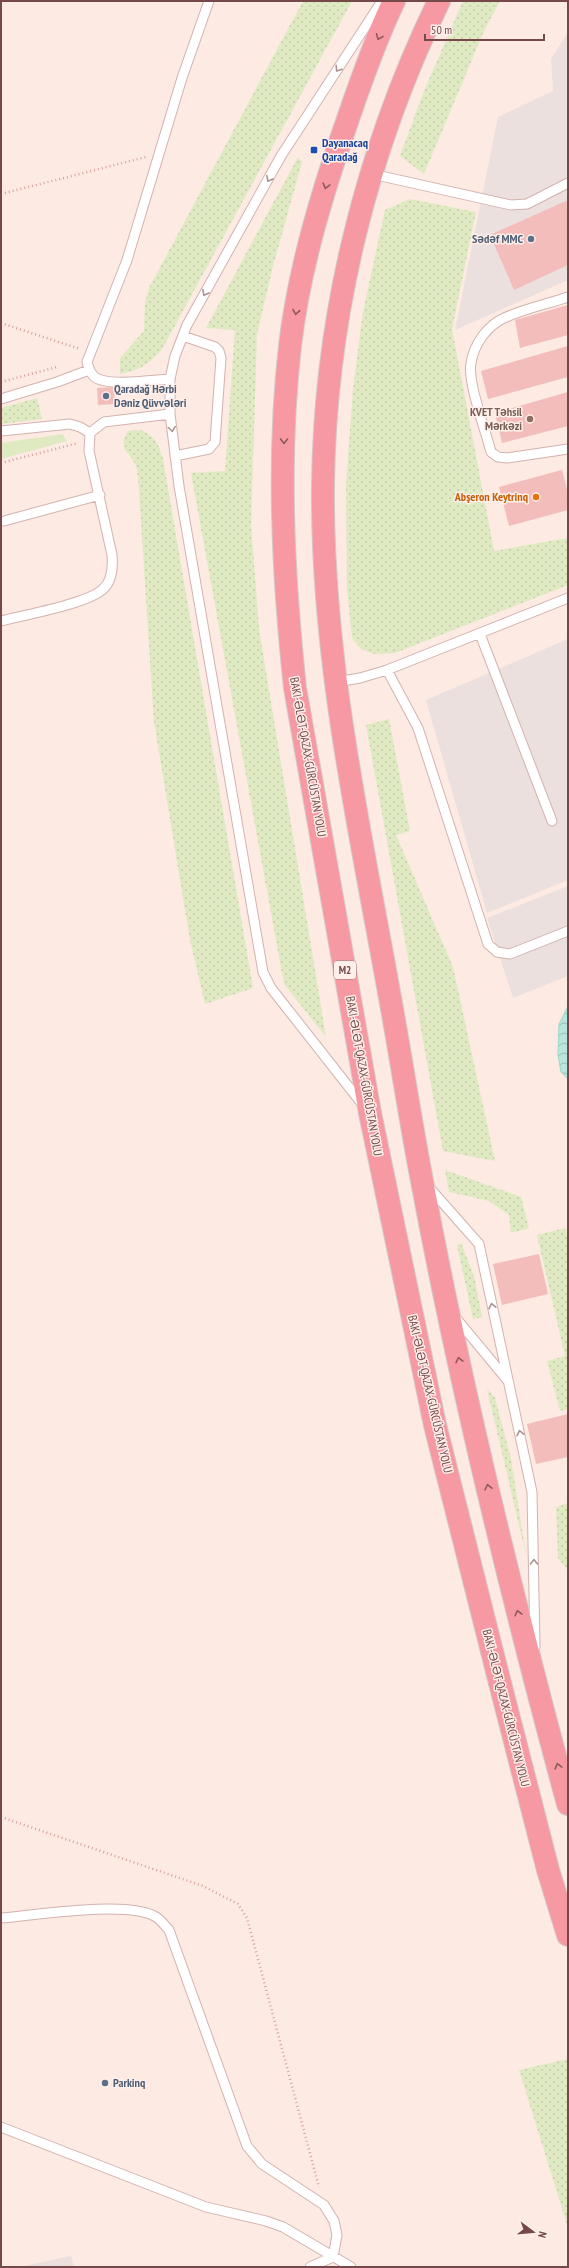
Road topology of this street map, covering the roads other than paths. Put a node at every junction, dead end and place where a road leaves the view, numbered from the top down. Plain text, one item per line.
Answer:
1 (209, 1) edge
2 (382, 1) edge
3 (394, 1) edge
4 (439, 1) edge
5 (372, 174) junction
6 (568, 183) edge
7 (568, 297) edge
8 (183, 336) junction
9 (89, 370) junction
10 (170, 379) junction
11 (1, 399) edge
12 (170, 414) junction
13 (1, 431) edge
14 (89, 436) junction
15 (568, 449) edge
16 (175, 456) junction
17 (100, 495) junction
18 (4, 521) dead end
19 (568, 598) edge
20 (1, 621) edge
21 (480, 634) junction
22 (387, 670) junction
23 (336, 682) junction
24 (552, 821) dead end
25 (568, 931) edge
26 (370, 1113) junction
27 (421, 1178) junction
28 (447, 1308) junction
29 (509, 1382) junction
30 (535, 1685) junction
31 (568, 1804) edge
32 (1, 1918) edge
33 (568, 1935) edge
34 (1, 2127) edge
35 (333, 2257) junction
36 (310, 2267) edge
37 (351, 2267) edge

1 - 9 lane
2 -> 8 lane
3 -> 26 highway, M2
4 - 5 highway
5 - 6 lane
5 - 23 highway
7 - 15 lane
8 - 10 lane
8 - 16 lane
9 - 10 lane
9 - 11 lane
10 - 12 lane
12 - 14 lane
12 -> 16 lane
13 - 14 lane
14 - 17 lane
16 - 26 lane
17 - 18 lane
17 - 20 lane
19 - 21 lane
21 - 22 lane
21 - 24 lane
22 - 23 lane
22 - 25 lane
23 - 27 highway
26 - 33 highway, M2
27 - 28 highway
29 -> 27 lane
28 - 29 lane
30 -> 28 highway
30 -> 29 lane
31 -> 30 highway
32 - 35 lane
34 - 35 lane
35 - 36 lane
35 - 37 lane

